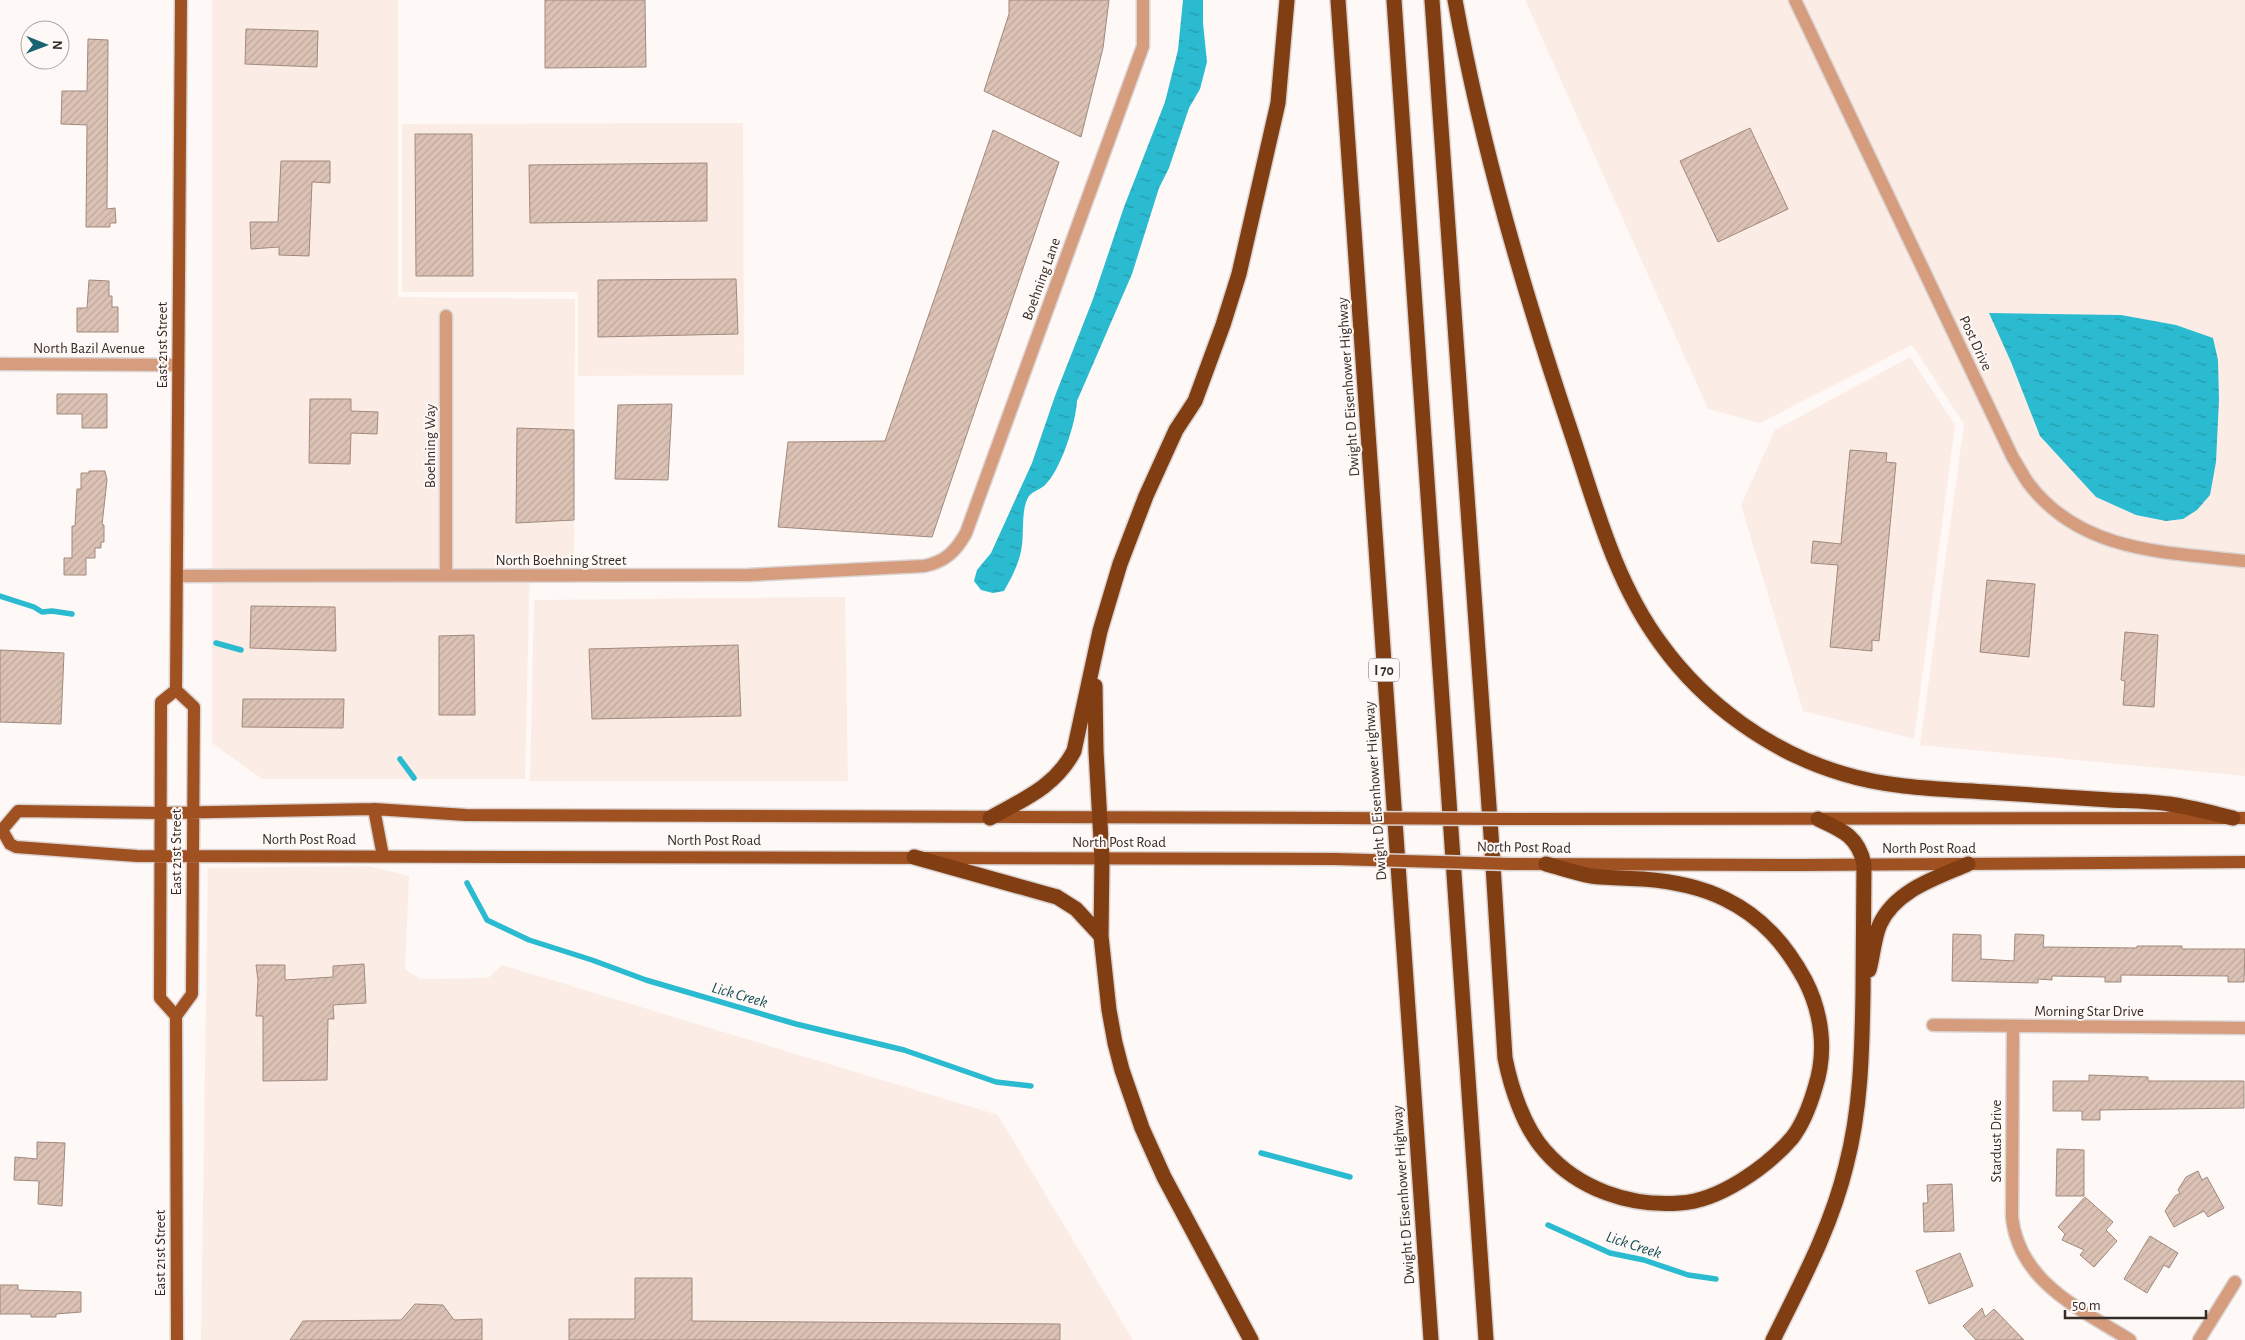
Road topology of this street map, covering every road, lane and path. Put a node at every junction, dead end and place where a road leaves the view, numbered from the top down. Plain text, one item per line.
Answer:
1 (181, 0) edge
2 (1143, 0) edge
3 (1287, 0) edge
4 (1338, 0) edge
5 (1394, 0) edge
6 (1432, 0) edge
7 (1455, 0) edge
8 (1795, 0) edge
9 (446, 316) dead end
10 (0, 364) edge
11 (178, 365) junction
12 (944, 560) joint
13 (2245, 561) edge
14 (177, 576) junction
15 (446, 576) junction
16 (1095, 662) junction
17 (176, 690) junction
18 (374, 809) junction
19 (193, 812) junction
20 (160, 813) junction
21 (990, 818) junction
22 (1099, 818) junction
23 (2239, 818) edge
24 (1818, 819) junction
25 (1, 830) edge
26 (161, 855) junction
27 (193, 856) junction
28 (383, 856) junction
29 (914, 857) junction
30 (1102, 858) junction
31 (2245, 862) edge
32 (1546, 864) junction
33 (1864, 864) junction
34 (1968, 864) junction
35 (1101, 936) junction
36 (1863, 998) junction
37 (176, 1016) junction
38 (1933, 1025) dead end
39 (2013, 1027) junction
40 (2245, 1028) edge
41 (2235, 1282) dead end
42 (177, 1340) edge
43 (1251, 1340) edge
44 (1431, 1340) edge
45 (1486, 1340) edge
46 (1773, 1340) edge
47 (2130, 1340) edge
48 (2199, 1340) edge

1 - 11 main road, East 21st Street
2 - 12 street, Boehning Lane
3 - 16 highway
4 - 44 highway, Dwight D Eisenhower Highway / I 70
5 - 45 highway
6 - 32 highway
7 - 23 highway
8 - 13 street, Post Drive
9 - 15 street, Boehning Way
10 - 11 street, North Bazil Avenue
11 - 14 main road, East 21st Street
12 - 15 street, North Boehning Street
14 - 15 street, North Boehning Street
14 - 17 main road, East 21st Street
16 - 21 highway
16 - 22 highway
17 - 19 main road, East 21st Street
17 - 20 main road, East 21st Street
18 - 19 main road, North Post Road
18 - 21 main road, North Post Road
18 - 28 main road
19 - 20 main road, North Post Road
19 - 27 main road, East 21st Street
20 - 25 main road, North Post Road
20 - 26 main road, East 21st Street
21 - 22 main road, North Post Road
22 - 24 main road, North Post Road, bridge
22 - 30 highway
23 - 24 main road, North Post Road
24 - 33 highway
25 - 26 main road, North Post Road
26 - 27 main road, North Post Road
26 - 37 main road, East 21st Street
27 - 28 main road, North Post Road
27 - 37 main road, East 21st Street
28 - 29 main road, North Post Road
29 - 30 main road, North Post Road
29 - 35 highway
30 - 32 main road, North Post Road, bridge
30 - 35 highway
31 - 34 main road, North Post Road
32 - 33 main road, North Post Road
33 - 34 main road, North Post Road
33 - 36 highway
34 - 36 highway
35 - 43 highway
36 - 46 highway
37 - 42 main road, East 21st Street
38 - 39 street, Morning Star Drive
39 - 40 street, Morning Star Drive
39 - 47 street, Stardust Drive
41 - 48 street

